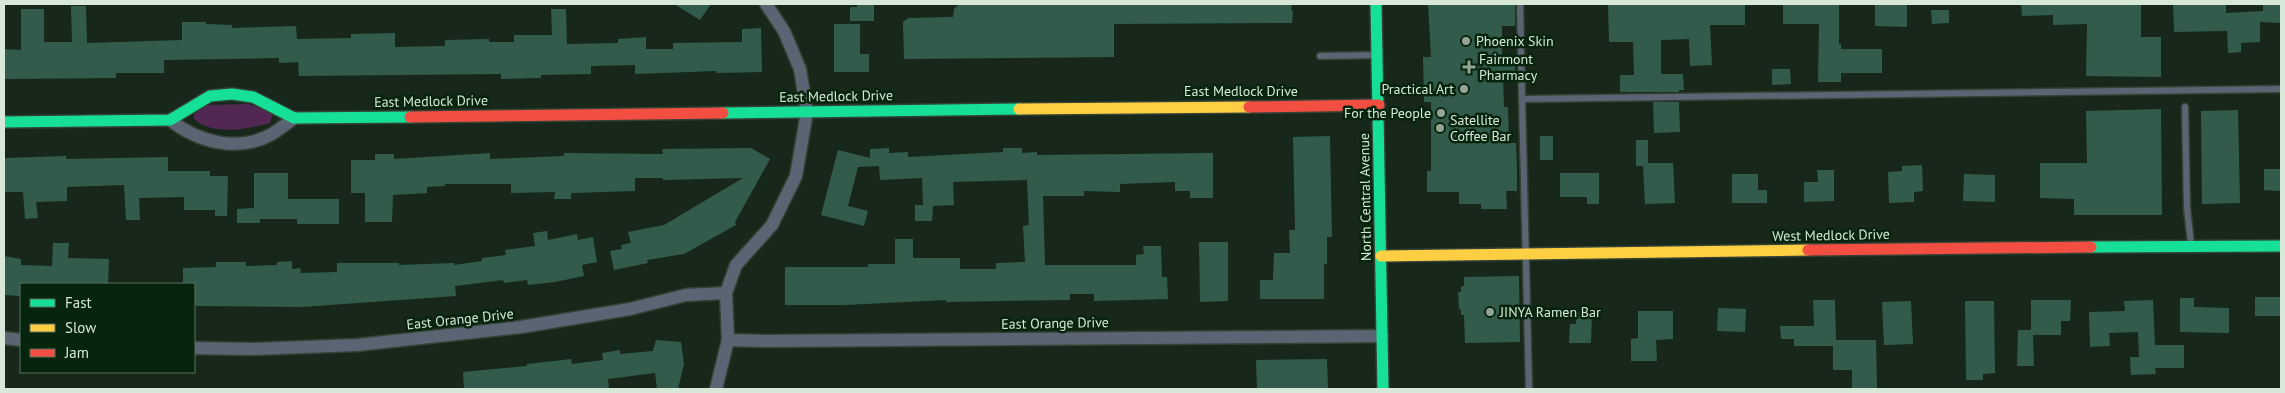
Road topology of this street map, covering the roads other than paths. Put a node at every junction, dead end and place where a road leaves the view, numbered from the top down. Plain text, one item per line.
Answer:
1 (766, 4) edge
2 (1376, 4) edge
3 (1520, 4) edge
4 (1377, 55) junction
5 (1320, 56) dead end
6 (2281, 88) edge
7 (1522, 99) junction
8 (1379, 105) junction
9 (2185, 107) dead end
10 (807, 112) junction
11 (294, 118) junction
12 (170, 120) junction
13 (4, 122) edge
14 (2191, 245) junction
15 (2281, 246) edge
16 (1526, 255) junction
17 (1381, 256) junction
18 (726, 293) junction
19 (1382, 336) junction
20 (4, 338) edge
21 (20, 340) edge
22 (728, 340) junction
23 (195, 348) edge
24 (716, 389) edge
25 (1383, 389) edge
26 (1529, 389) edge

1 - 10 street
2 - 4 street, North Central Avenue
3 - 7 lane
4 - 5 lane
4 - 8 street, North Central Avenue
6 - 7 lane
7 - 16 lane
8 - 10 street, East Medlock Drive
8 - 17 street, North Central Avenue
9 - 14 lane
10 - 11 street, East Medlock Drive
10 - 18 street
11 - 12 street, East Medlock Drive
11 - 12 street
12 - 13 street
14 - 15 street, West Medlock Drive
14 - 16 street, West Medlock Drive
16 - 17 street, West Medlock Drive
16 - 26 lane
17 - 19 street, North Central Avenue
18 - 22 street
18 - 23 street, East Orange Drive
19 - 22 street, East Orange Drive
19 - 25 street, North Central Avenue
20 - 21 street
22 - 24 street

